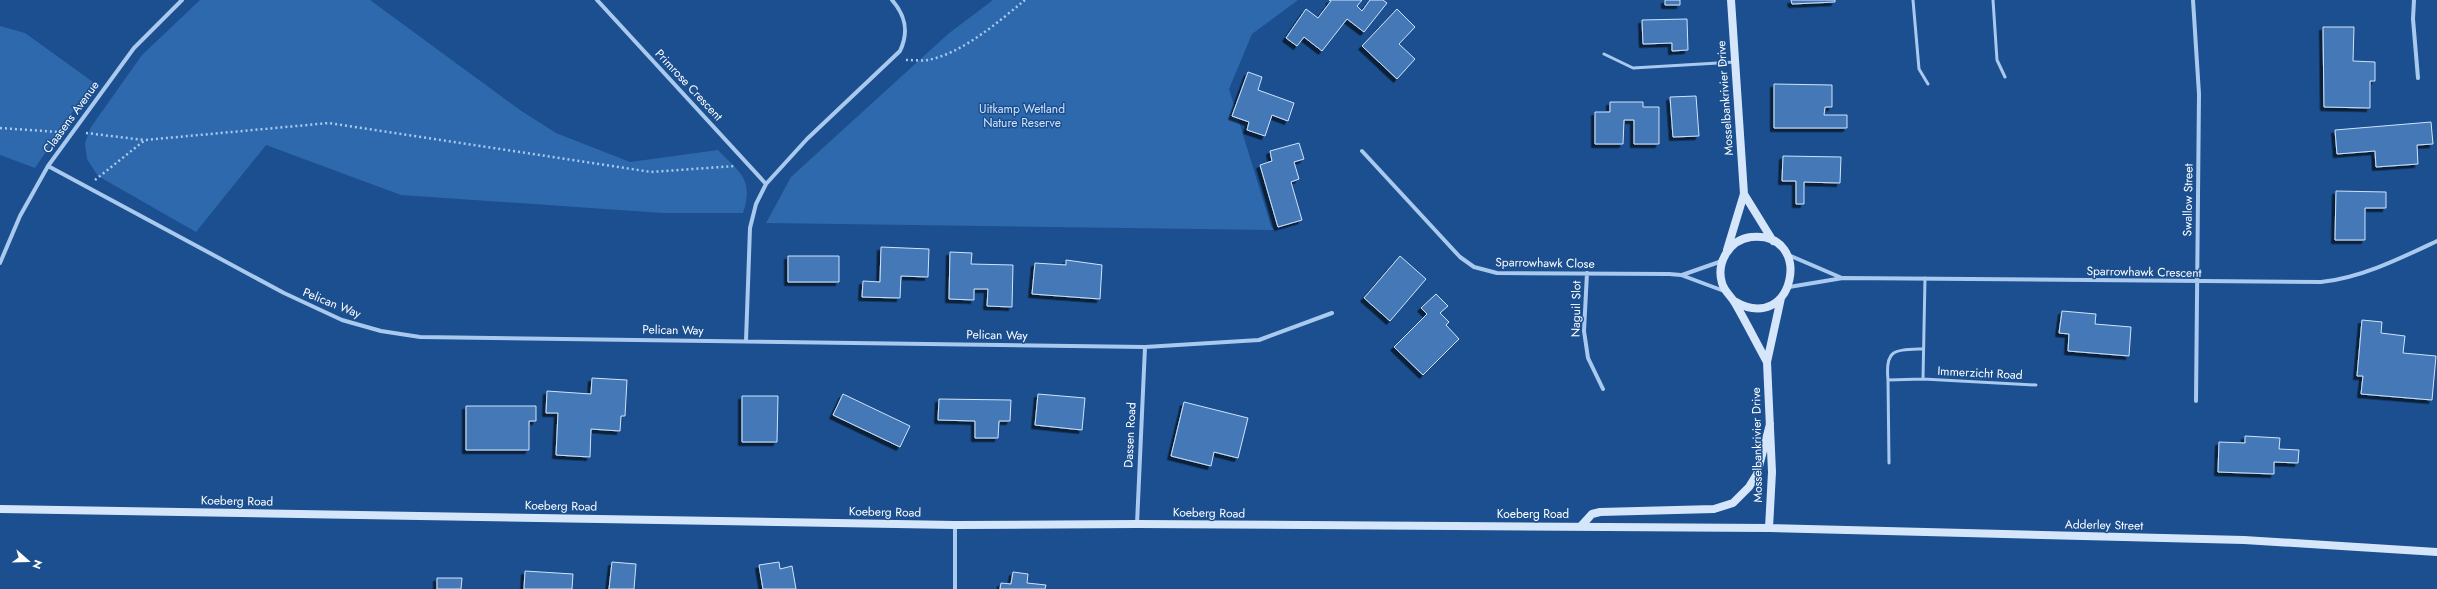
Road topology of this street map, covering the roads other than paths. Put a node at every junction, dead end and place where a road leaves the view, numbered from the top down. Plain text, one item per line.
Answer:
1 (182, 0) edge
2 (597, 0) edge
3 (892, 0) edge
4 (1731, 0) edge
5 (1913, 0) edge
6 (1993, 0) edge
7 (2193, 0) edge
8 (2414, 0) edge
9 (1604, 54) dead end
10 (1735, 62) junction
11 (2005, 77) dead end
12 (2418, 78) dead end
13 (1928, 84) dead end
14 (1362, 151) dead end
15 (48, 166) junction
16 (766, 184) junction
17 (1744, 194) junction
18 (1773, 241) junction
19 (2437, 241) edge
20 (1727, 251) junction
21 (1786, 254) junction
22 (1722, 261) junction
23 (0, 263) edge
24 (1587, 274) junction
25 (1681, 275) junction
26 (1842, 278) junction
27 (1925, 278) junction
28 (2198, 283) junction
29 (1789, 287) junction
30 (1725, 291) junction
31 (1781, 298) junction
32 (1734, 301) junction
33 (1332, 313) dead end
34 (746, 341) junction
35 (1145, 347) junction
36 (1922, 349) junction
37 (1767, 362) junction
38 (1923, 379) junction
39 (1888, 380) junction
40 (2036, 385) dead end
41 (1603, 389) dead end
42 (2196, 401) dead end
43 (1770, 424) junction
44 (1889, 464) dead end
45 (0, 509) edge
46 (1137, 524) junction
47 (955, 525) junction
48 (1581, 526) junction
49 (1769, 528) junction
50 (2437, 552) edge
51 (955, 589) edge

1 - 15 street, Claasens Avenue
2 - 16 street, Primrose Crescent
3 - 16 street
4 - 10 main road, Mosselbankrivier Drive
5 - 13 lane
6 - 11 lane
7 - 28 street, Swallow Street
8 - 12 street
9 - 10 lane
10 - 17 main road, Mosselbankrivier Drive
14 - 24 street, Sparrowhawk Close
15 - 23 street, Claasens Avenue
15 - 34 street, Pelican Way
16 - 34 street
17 - 18 main road, Mosselbankrivier Drive
17 - 20 main road, Mosselbankrivier Drive
18 - 20 main road, Mosselbankrivier Drive
18 - 21 main road, Mosselbankrivier Drive
19 - 28 street, Sparrowhawk Crescent
20 - 22 main road, Mosselbankrivier Drive
21 - 26 street, Sparrowhawk Crescent
21 - 29 main road, Mosselbankrivier Drive
22 - 25 street, Sparrowhawk Close
22 - 30 main road, Mosselbankrivier Drive
24 - 25 street, Sparrowhawk Close
24 - 41 street, Naguil Slot
25 - 30 street, Sparrowhawk Close
26 - 27 street, Sparrowhawk Crescent
26 - 29 street, Sparrowhawk Crescent
27 - 28 street, Sparrowhawk Crescent
27 - 36 lane, Immerzicht Road
28 - 42 street, Swallow Street
29 - 31 main road, Mosselbankrivier Drive
30 - 32 main road, Mosselbankrivier Drive
31 - 32 main road, Mosselbankrivier Drive
31 - 37 main road, Mosselbankrivier Drive
32 - 37 main road, Mosselbankrivier Drive
33 - 35 street, Pelican Way
34 - 35 street, Pelican Way
35 - 46 street, Dassen Road
36 - 38 lane, Immerzicht Road
36 - 39 lane
37 - 43 main road, Mosselbankrivier Drive
38 - 39 lane, Immerzicht Road
38 - 40 lane, Immerzicht Road
39 - 44 lane
43 - 48 main road
43 - 49 main road, Mosselbankrivier Drive
45 - 47 main road, Koeberg Road
46 - 47 main road, Koeberg Road
46 - 48 main road, Koeberg Road
47 - 51 street
48 - 49 main road, Koeberg Road
49 - 50 main road, Adderley Street

